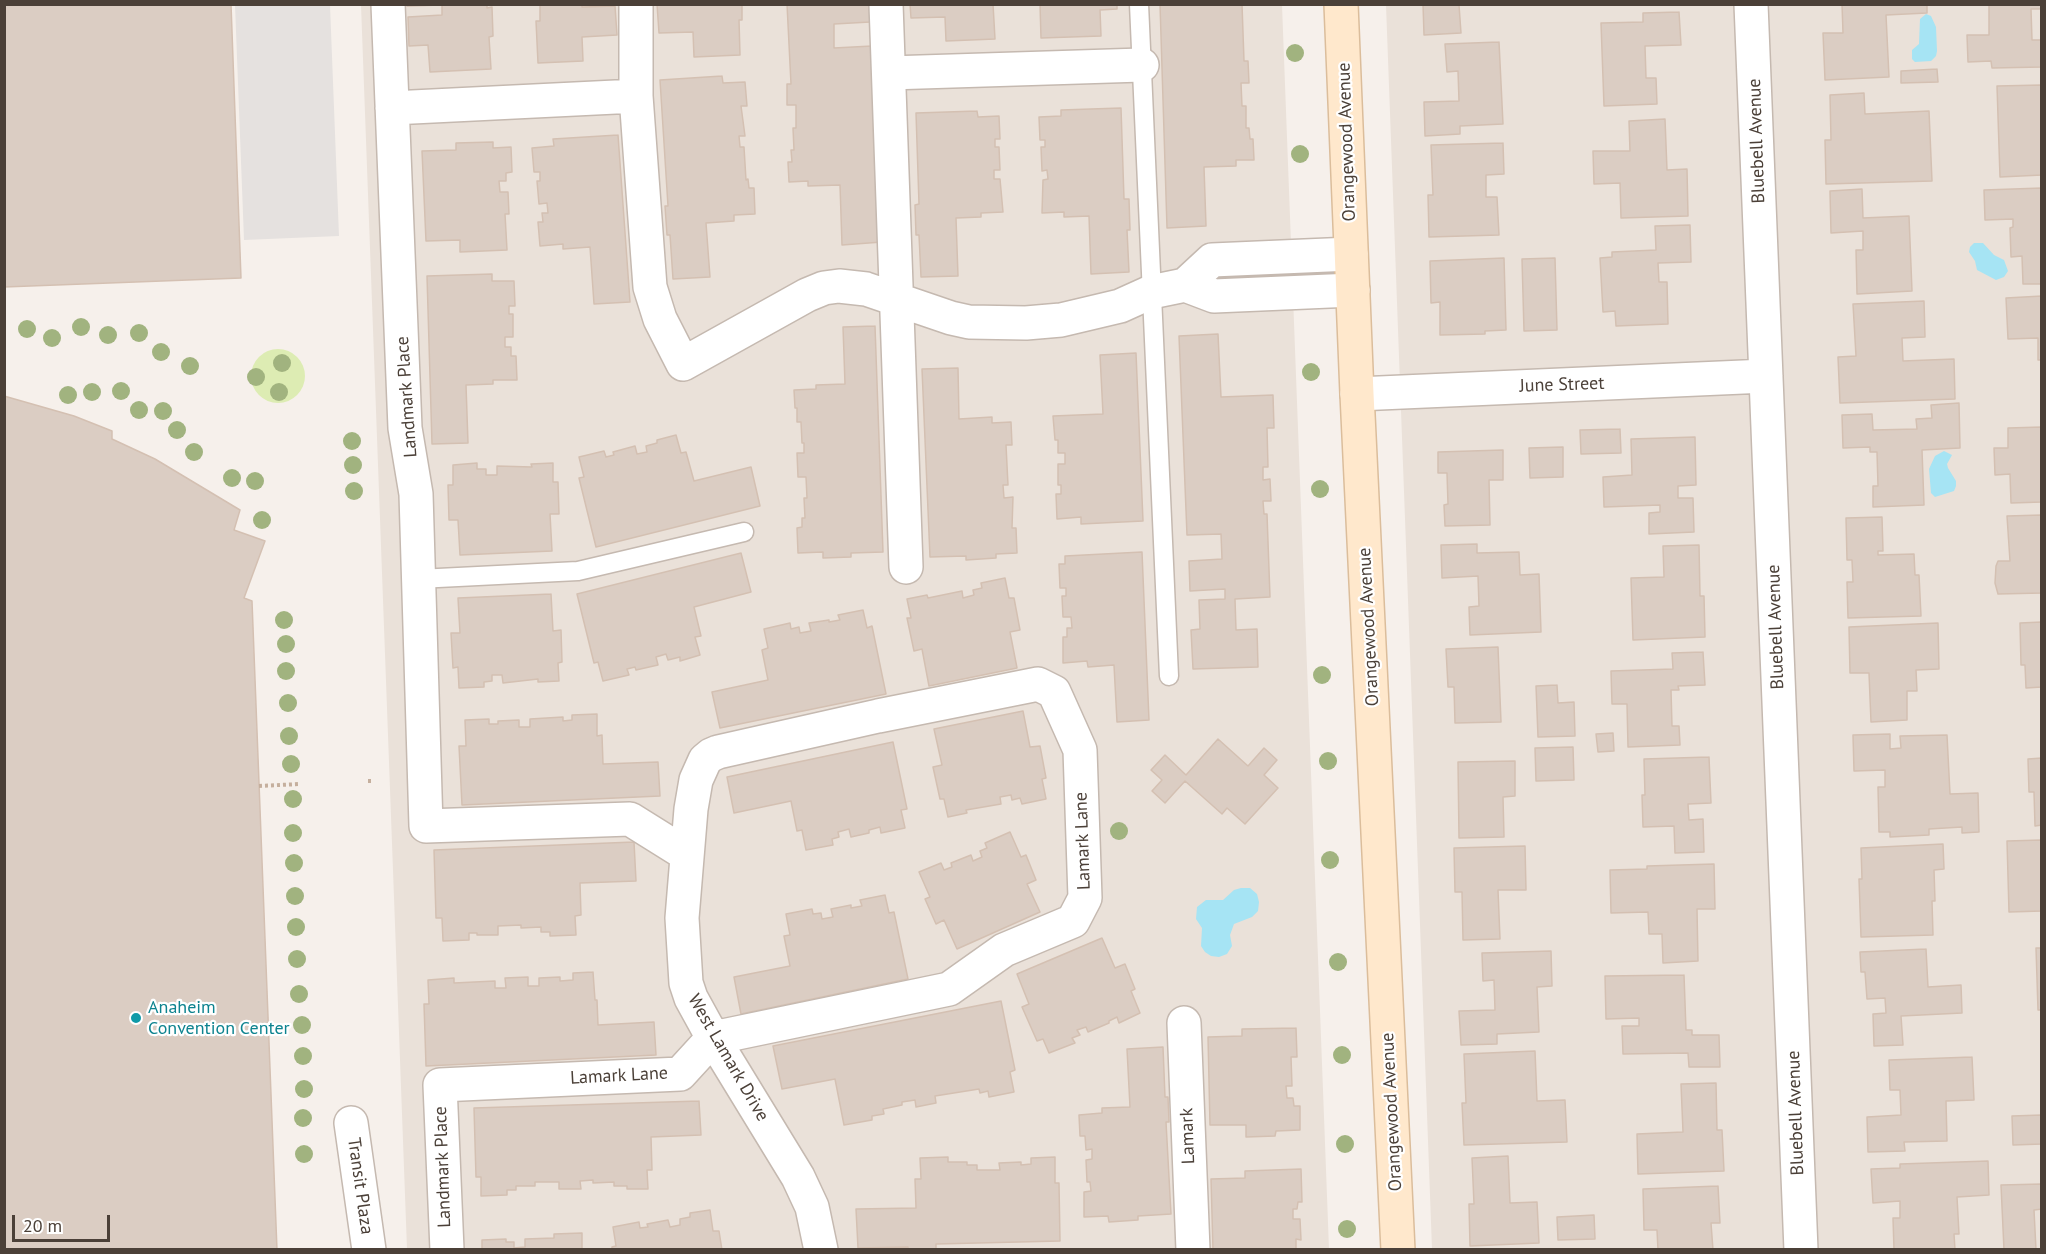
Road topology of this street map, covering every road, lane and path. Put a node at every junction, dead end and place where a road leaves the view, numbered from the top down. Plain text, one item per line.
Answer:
1 (388, 4) edge
2 (636, 4) edge
3 (886, 4) edge
4 (1139, 4) edge
5 (1341, 4) edge
6 (1751, 4) edge
7 (1142, 65) junction
8 (889, 73) junction
9 (636, 96) junction
10 (392, 108) junction
11 (1351, 254) junction
12 (1185, 285) junction
13 (1353, 290) junction
14 (1150, 292) junction
15 (896, 300) junction
16 (1766, 376) junction
17 (1357, 394) junction
18 (744, 532) dead end
19 (906, 567) dead end
20 (418, 579) junction
21 (1169, 676) dead end
22 (368, 781) dead end
23 (374, 781) dead end
24 (300, 784) dead end
25 (259, 786) dead end
26 (686, 854) junction
27 (1184, 1023) dead end
28 (713, 1038) junction
29 (440, 1085) joint
30 (351, 1123) dead end
31 (369, 1250) edge
32 (447, 1250) edge
33 (821, 1250) edge
34 (1193, 1250) edge
35 (1398, 1250) edge
36 (1801, 1250) edge

1 - 10 street, Landmark Place
2 - 9 street
3 - 8 street
4 - 7 lane
5 - 11 main road, Orangewood Avenue
6 - 16 street, Bluebell Avenue
7 - 8 street
7 - 14 lane
8 - 15 street
9 - 10 street
9 - 15 street
10 - 20 street, Landmark Place
11 - 12 street
11 - 13 main road, Orangewood Avenue
12 - 13 street
12 - 14 street
13 - 17 main road, Orangewood Avenue
14 - 15 street
14 - 21 lane
15 - 19 street
16 - 17 street, June Street
16 - 36 street, Bluebell Avenue
17 - 35 main road, Orangewood Avenue
18 - 20 lane
20 - 26 street, Landmark Place
22 - 23 path
24 - 25 path
26 - 28 street, West Lamark Drive
26 - 28 street, Lamark Lane
27 - 34 street, Lamark
28 - 29 street, Lamark Lane
28 - 33 street, West Lamark Drive
29 - 32 street, Landmark Place
30 - 31 street, Transit Plaza

